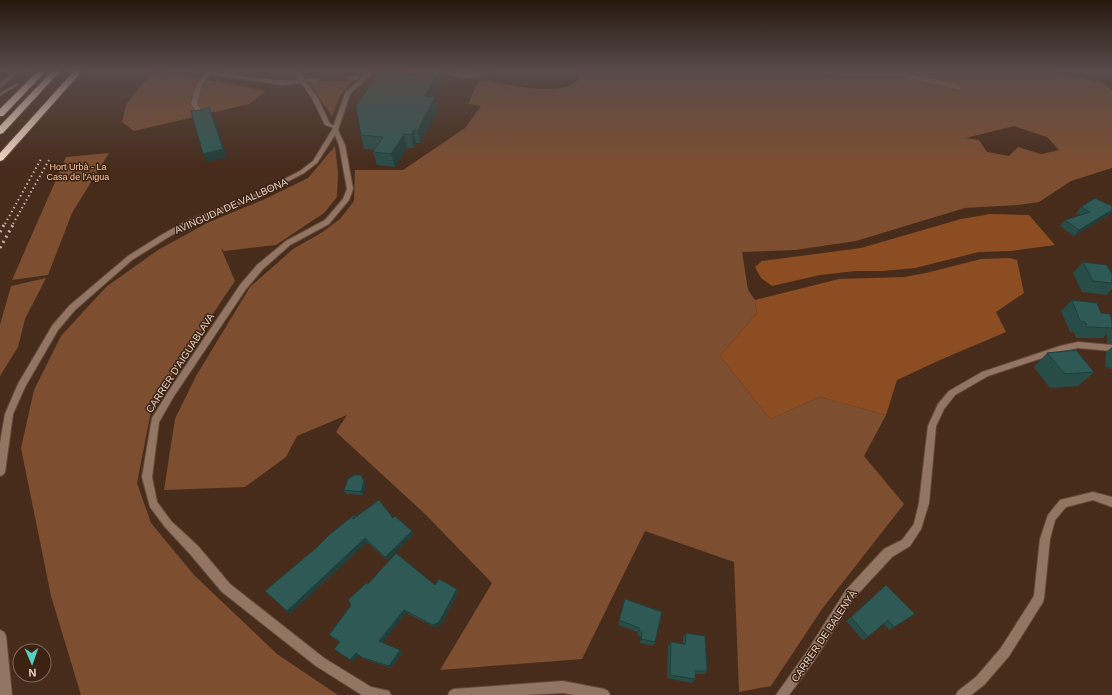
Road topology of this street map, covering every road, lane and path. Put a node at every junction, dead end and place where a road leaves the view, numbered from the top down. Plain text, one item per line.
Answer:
1 (7, 102) edge
2 (10, 102) edge
3 (27, 102) edge
4 (49, 102) edge
5 (194, 102) edge
6 (317, 102) edge
7 (345, 102) edge
8 (0, 112) edge
9 (202, 116) edge
10 (327, 124) joint
11 (336, 129) junction
12 (0, 131) edge
13 (13, 145) junction
14 (0, 158) edge
15 (0, 166) edge
16 (1112, 348) edge
17 (0, 472) edge
18 (1112, 502) edge
19 (0, 636) edge
20 (6, 695) edge
21 (386, 695) edge
22 (454, 695) edge
23 (604, 695) edge
24 (782, 695) edge
25 (962, 695) edge

1 - 8 highway
2 - 8 highway
3 - 12 highway
4 - 13 highway
5 - 9 street
6 - 10 street
7 - 11 street
10 - 11 lane
11 - 17 street, AVINGUDA DE VALLBONA
11 - 21 street, CARRER D'AIGUABLAVA
13 - 14 highway
13 - 15 highway
16 - 24 street, CARRER DE BALENYÀ
18 - 25 street
19 - 20 street
22 - 23 street

